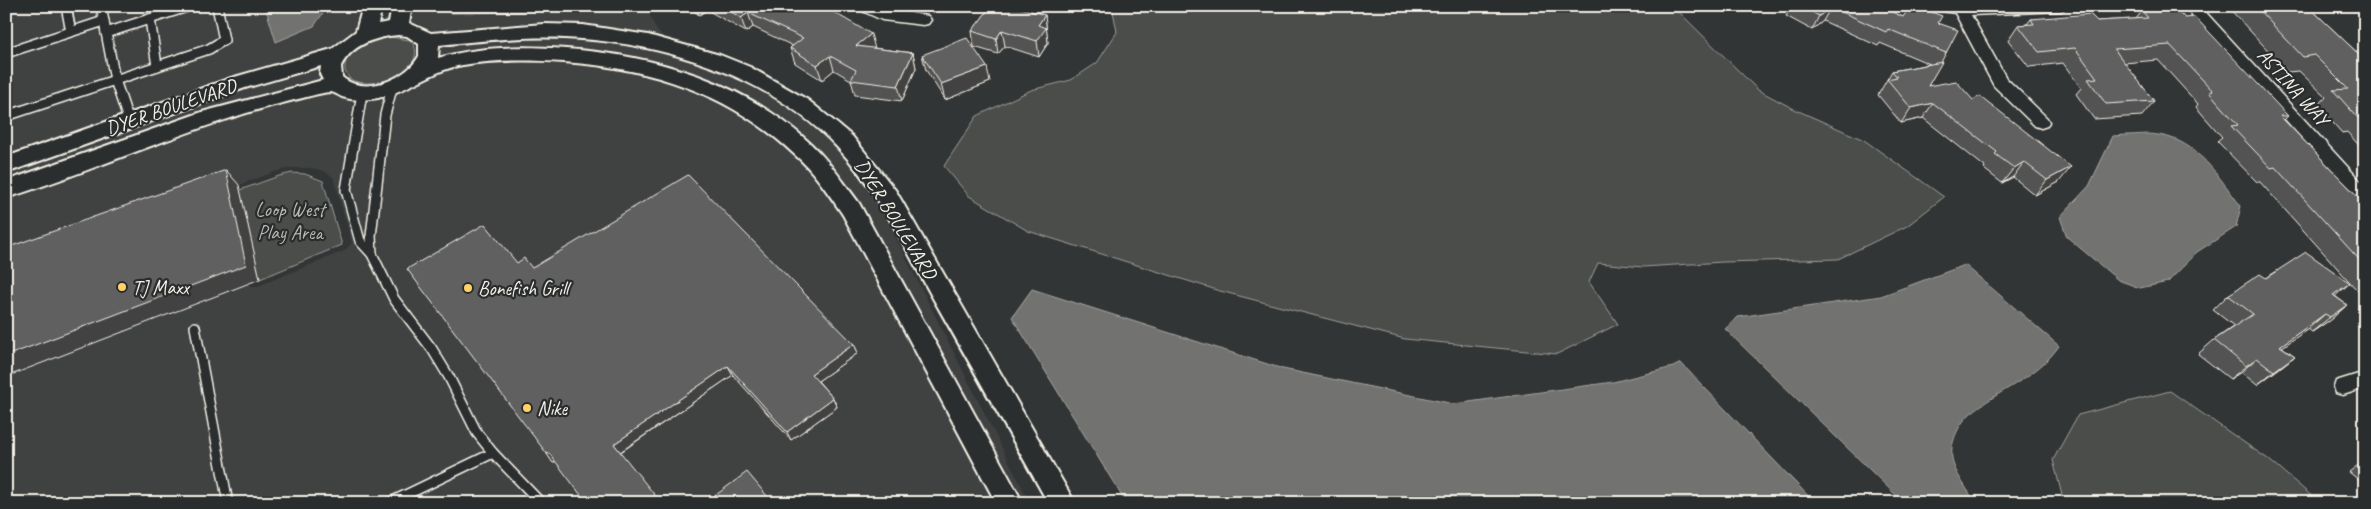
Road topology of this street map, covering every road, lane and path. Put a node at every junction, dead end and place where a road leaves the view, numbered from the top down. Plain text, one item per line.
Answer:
1 (66, 6) edge
2 (101, 6) edge
3 (190, 6) edge
4 (217, 6) edge
5 (373, 6) edge
6 (402, 6) edge
7 (865, 6) edge
8 (1940, 6) edge
9 (2061, 6) edge
10 (2191, 6) edge
11 (1961, 10) junction
12 (150, 19) junction
13 (923, 20) dead end
14 (104, 21) junction
15 (398, 28) junction
16 (71, 32) junction
17 (106, 33) junction
18 (365, 35) junction
19 (428, 40) junction
20 (6, 53) edge
21 (338, 54) junction
22 (157, 66) junction
23 (419, 71) junction
24 (115, 80) junction
25 (335, 84) junction
26 (392, 88) junction
27 (362, 94) junction
28 (6, 116) edge
29 (129, 122) junction
30 (2041, 122) dead end
31 (6, 166) edge
32 (6, 190) edge
33 (2365, 197) edge
34 (372, 254) junction
35 (195, 327) dead end
36 (2365, 380) edge
37 (2343, 387) dead end
38 (493, 453) junction
39 (228, 503) edge
40 (389, 503) edge
41 (540, 503) edge
42 (1010, 503) edge
43 (1062, 503) edge

1 - 16 lane
2 - 14 lane
3 - 12 lane
4 - 22 lane
5 - 18 street
6 - 15 street
7 - 13 street
8 - 11 street
9 - 11 street
10 - 33 street, ASTINA WAY
11 - 30 street
12 - 17 lane
12 - 22 lane
14 - 16 lane
14 - 17 lane
15 - 18 street
15 - 19 street
16 - 20 lane
17 - 24 lane
18 - 21 street
19 - 23 street
19 - 43 street, DYER BOULEVARD
21 - 25 street
21 - 29 street, DYER BOULEVARD
22 - 24 lane
23 - 26 street
23 - 42 street, DYER BOULEVARD
24 - 28 lane
24 - 29 lane
25 - 27 street
25 - 32 street, DYER BOULEVARD
26 - 27 street
26 - 34 lane
27 - 34 lane
29 - 31 street, DYER BOULEVARD
34 - 38 lane
35 - 39 lane
36 - 37 street
38 - 40 lane
38 - 41 lane

